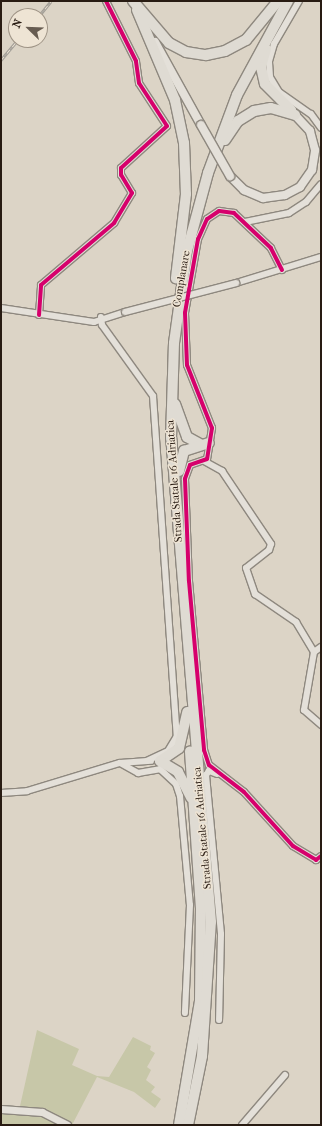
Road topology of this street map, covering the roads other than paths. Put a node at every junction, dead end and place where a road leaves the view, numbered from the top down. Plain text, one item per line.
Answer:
1 (106, 1) edge
2 (279, 1) edge
3 (289, 1) edge
4 (299, 1) edge
5 (134, 4) edge
6 (295, 115) junction
7 (321, 128) edge
8 (321, 184) edge
9 (200, 201) junction
10 (245, 222) junction
11 (321, 258) edge
12 (282, 270) junction
13 (176, 278) junction
14 (1, 308) edge
15 (39, 315) junction
16 (101, 317) junction
17 (172, 374) junction
18 (204, 444) junction
19 (204, 461) junction
20 (178, 521) junction
21 (321, 647) edge
22 (314, 652) junction
23 (186, 712) junction
24 (321, 725) edge
25 (147, 761) junction
26 (160, 761) junction
27 (120, 763) junction
28 (218, 774) junction
29 (1, 793) edge
30 (194, 806) junction
31 (321, 856) edge
32 (185, 1013) dead end
33 (219, 1020) dead end
34 (285, 1075) dead end
35 (1, 1109) edge
36 (67, 1125) edge
37 (179, 1125) edge
38 (188, 1125) edge
39 (242, 1125) edge

1 - 15 street
2 - 5 highway
2 - 13 highway, Strada Statale 16 Adriatica
3 - 6 highway
3 - 9 highway, Strada Statale 16 Adriatica
4 - 7 street
5 - 6 main road, bridge
5 - 13 highway
6 - 9 highway
8 - 10 street
9 - 17 highway, Strada Statale 16 Adriatica
10 - 12 street, Complanare
10 - 18 street, Complanare
11 - 12 street
12 - 16 street, bridge
13 - 23 highway, Strada Statale 16 Adriatica
14 - 15 street
15 - 16 street
16 - 25 street
17 - 18 highway
17 - 20 highway, Strada Statale 16 Adriatica
18 - 19 street
18 - 20 highway
19 - 22 street
19 - 28 street
20 - 38 highway, Strada Statale 16 Adriatica
21 - 22 street
22 - 24 street
23 - 26 highway
23 - 30 highway, Strada Statale 16 Adriatica
25 - 26 street
25 - 27 street
26 - 30 highway
27 - 29 street
27 - 32 street
28 - 31 street
28 - 33 street
30 - 37 highway, Strada Statale 16 Adriatica
34 - 39 street
35 - 36 street

